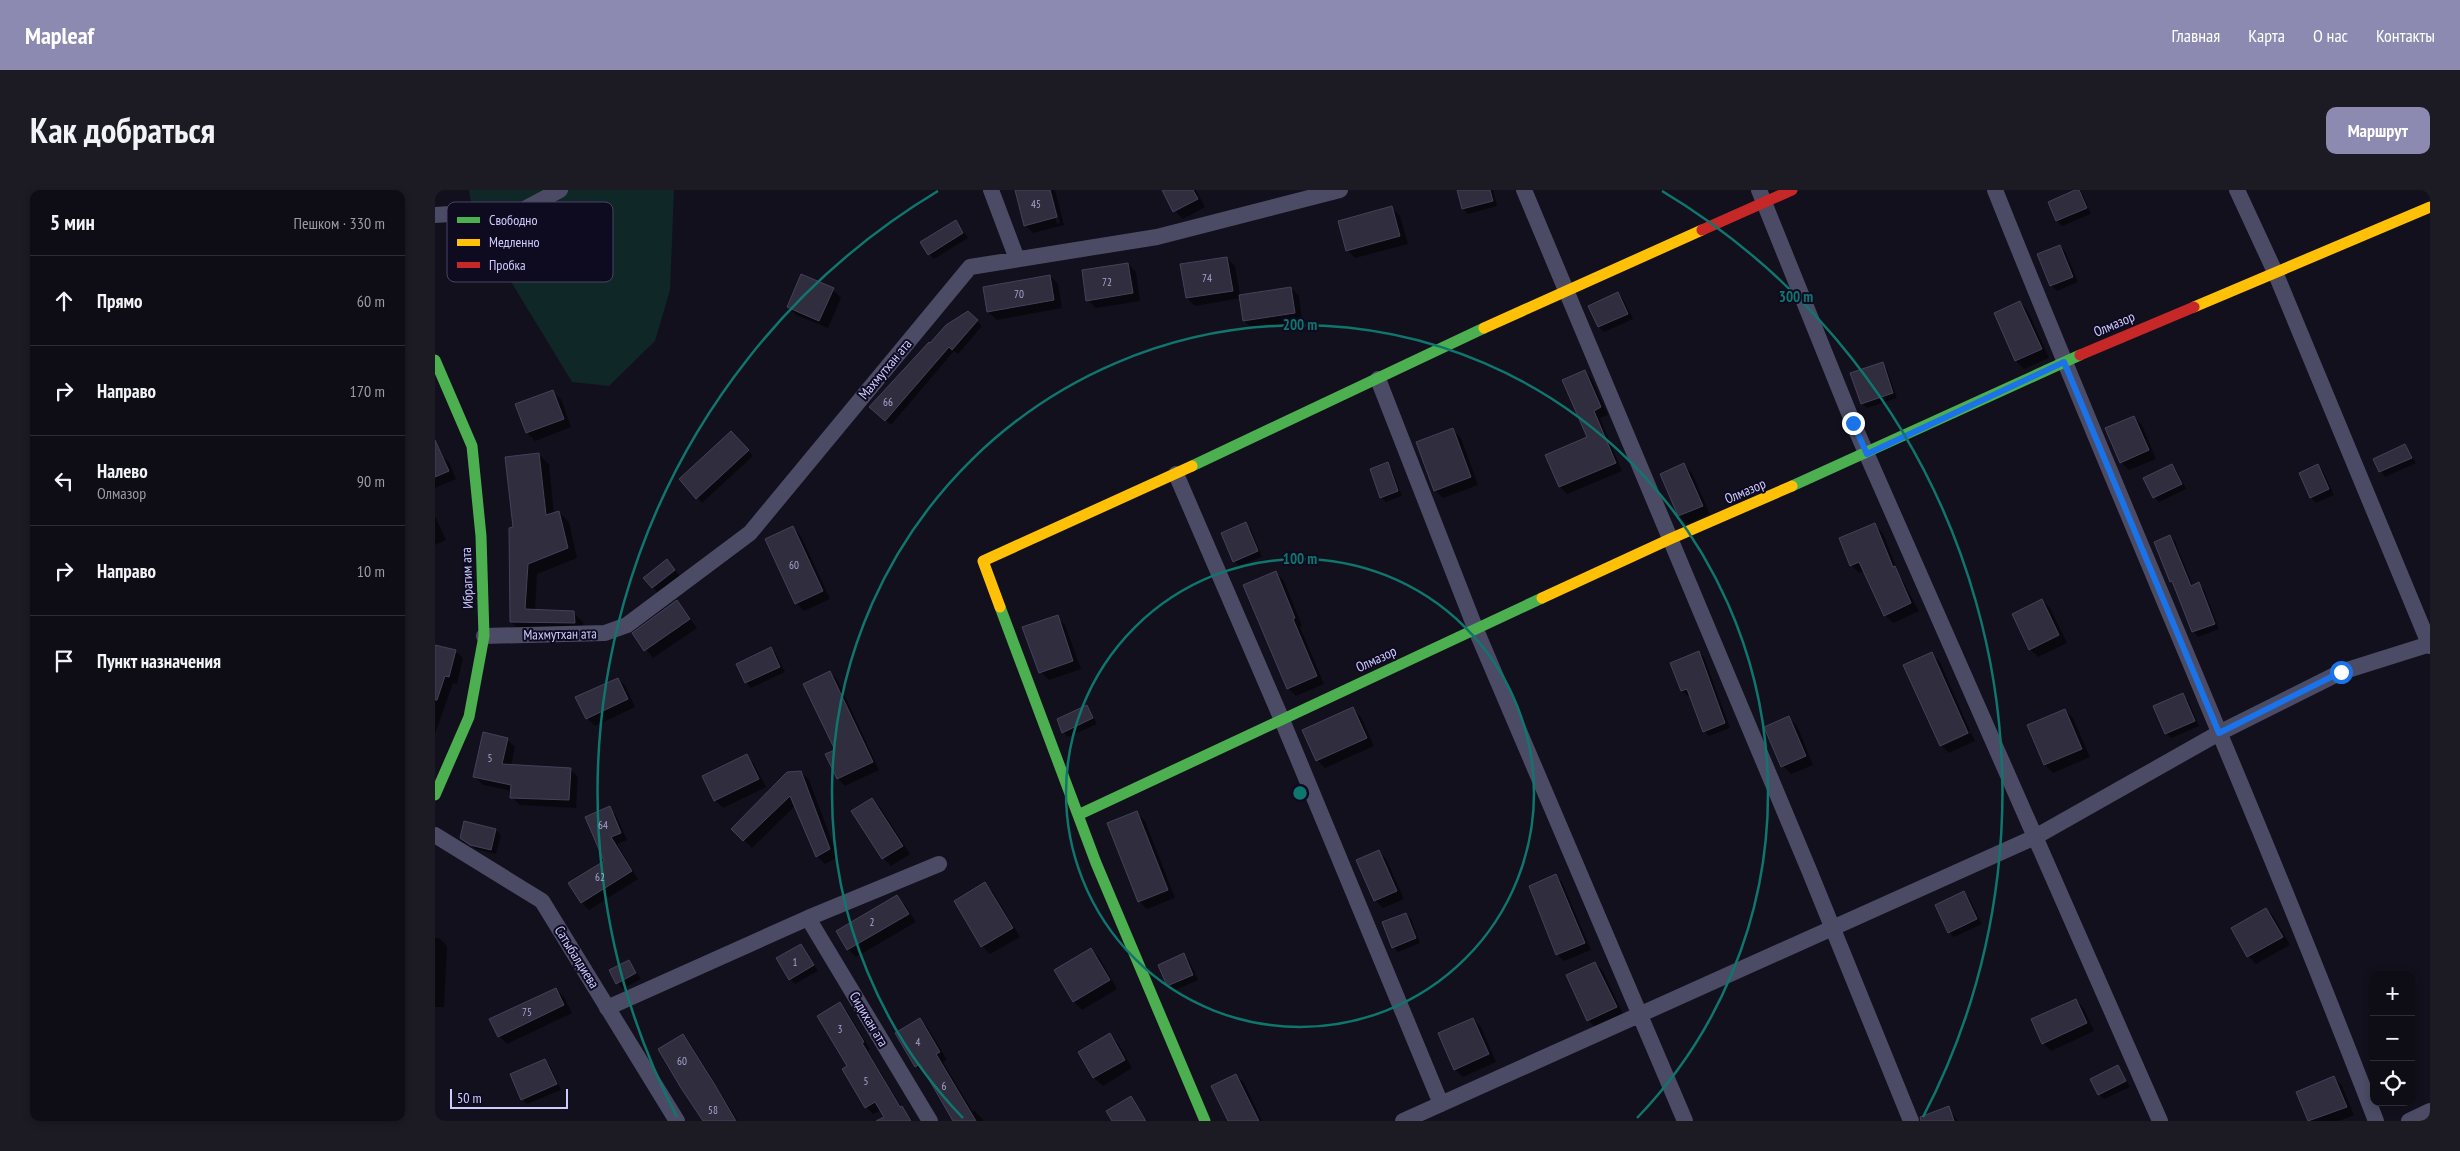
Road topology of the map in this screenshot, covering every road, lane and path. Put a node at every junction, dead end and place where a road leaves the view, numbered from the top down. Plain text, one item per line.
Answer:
1 (560, 190) edge
2 (991, 190) edge
3 (1340, 190) edge
4 (1524, 190) edge
5 (1792, 190) edge
6 (1995, 190) edge
7 (2237, 190) edge
8 (1761, 196) edge
9 (538, 202) edge
10 (2430, 207) edge
11 (1017, 259) junction
12 (2275, 272) junction
13 (1565, 290) junction
14 (435, 360) edge
15 (2064, 362) junction
16 (1378, 379) junction
17 (1867, 454) junction
18 (1176, 474) junction
19 (1670, 539) junction
20 (1476, 630) junction
21 (484, 636) junction
22 (2430, 645) edge
23 (1282, 720) junction
24 (2219, 733) junction
25 (435, 795) edge
26 (1078, 815) junction
27 (435, 835) edge
28 (2035, 836) junction
29 (939, 864) dead end
30 (808, 918) junction
31 (1832, 926) junction
32 (607, 1008) junction
33 (1638, 1014) junction
34 (1441, 1104) junction
35 (2430, 1111) edge
36 (677, 1121) edge
37 (930, 1121) edge
38 (1205, 1121) edge
39 (1403, 1121) edge
40 (1685, 1121) edge
41 (1911, 1121) edge
42 (2159, 1121) edge
43 (2376, 1121) edge
44 (2409, 1121) edge

1 - 9 street
2 - 11 street
3 - 11 street, Махмутхан ата
4 - 13 street
5 - 8 street
6 - 15 street
7 - 12 street
8 - 13 street
8 - 17 street
10 - 12 street, Олмазор
11 - 21 street, Махмутхан ата
12 - 15 street, Олмазор
12 - 22 street
13 - 16 street
13 - 19 street
14 - 21 street, Ибрагим ата
15 - 17 street, Олмазор
15 - 24 street
16 - 18 street
16 - 20 street
17 - 19 street, Олмазор
17 - 28 street
18 - 23 street
18 - 26 street
19 - 20 street, Олмазор
19 - 31 street
20 - 23 street, Олмазор
20 - 33 street
21 - 25 street, Ибрагим ата
22 - 24 street
23 - 26 street, Олмазор
23 - 34 street
24 - 28 street
24 - 43 street
26 - 38 street
27 - 32 street, Сатыбалдиева
28 - 31 street
28 - 42 street
29 - 30 street
30 - 32 street
30 - 37 street, Сидихан ата
31 - 33 street
31 - 41 street
32 - 36 street, Сатыбалдиева
33 - 34 street
33 - 40 street
34 - 39 street
35 - 44 street

